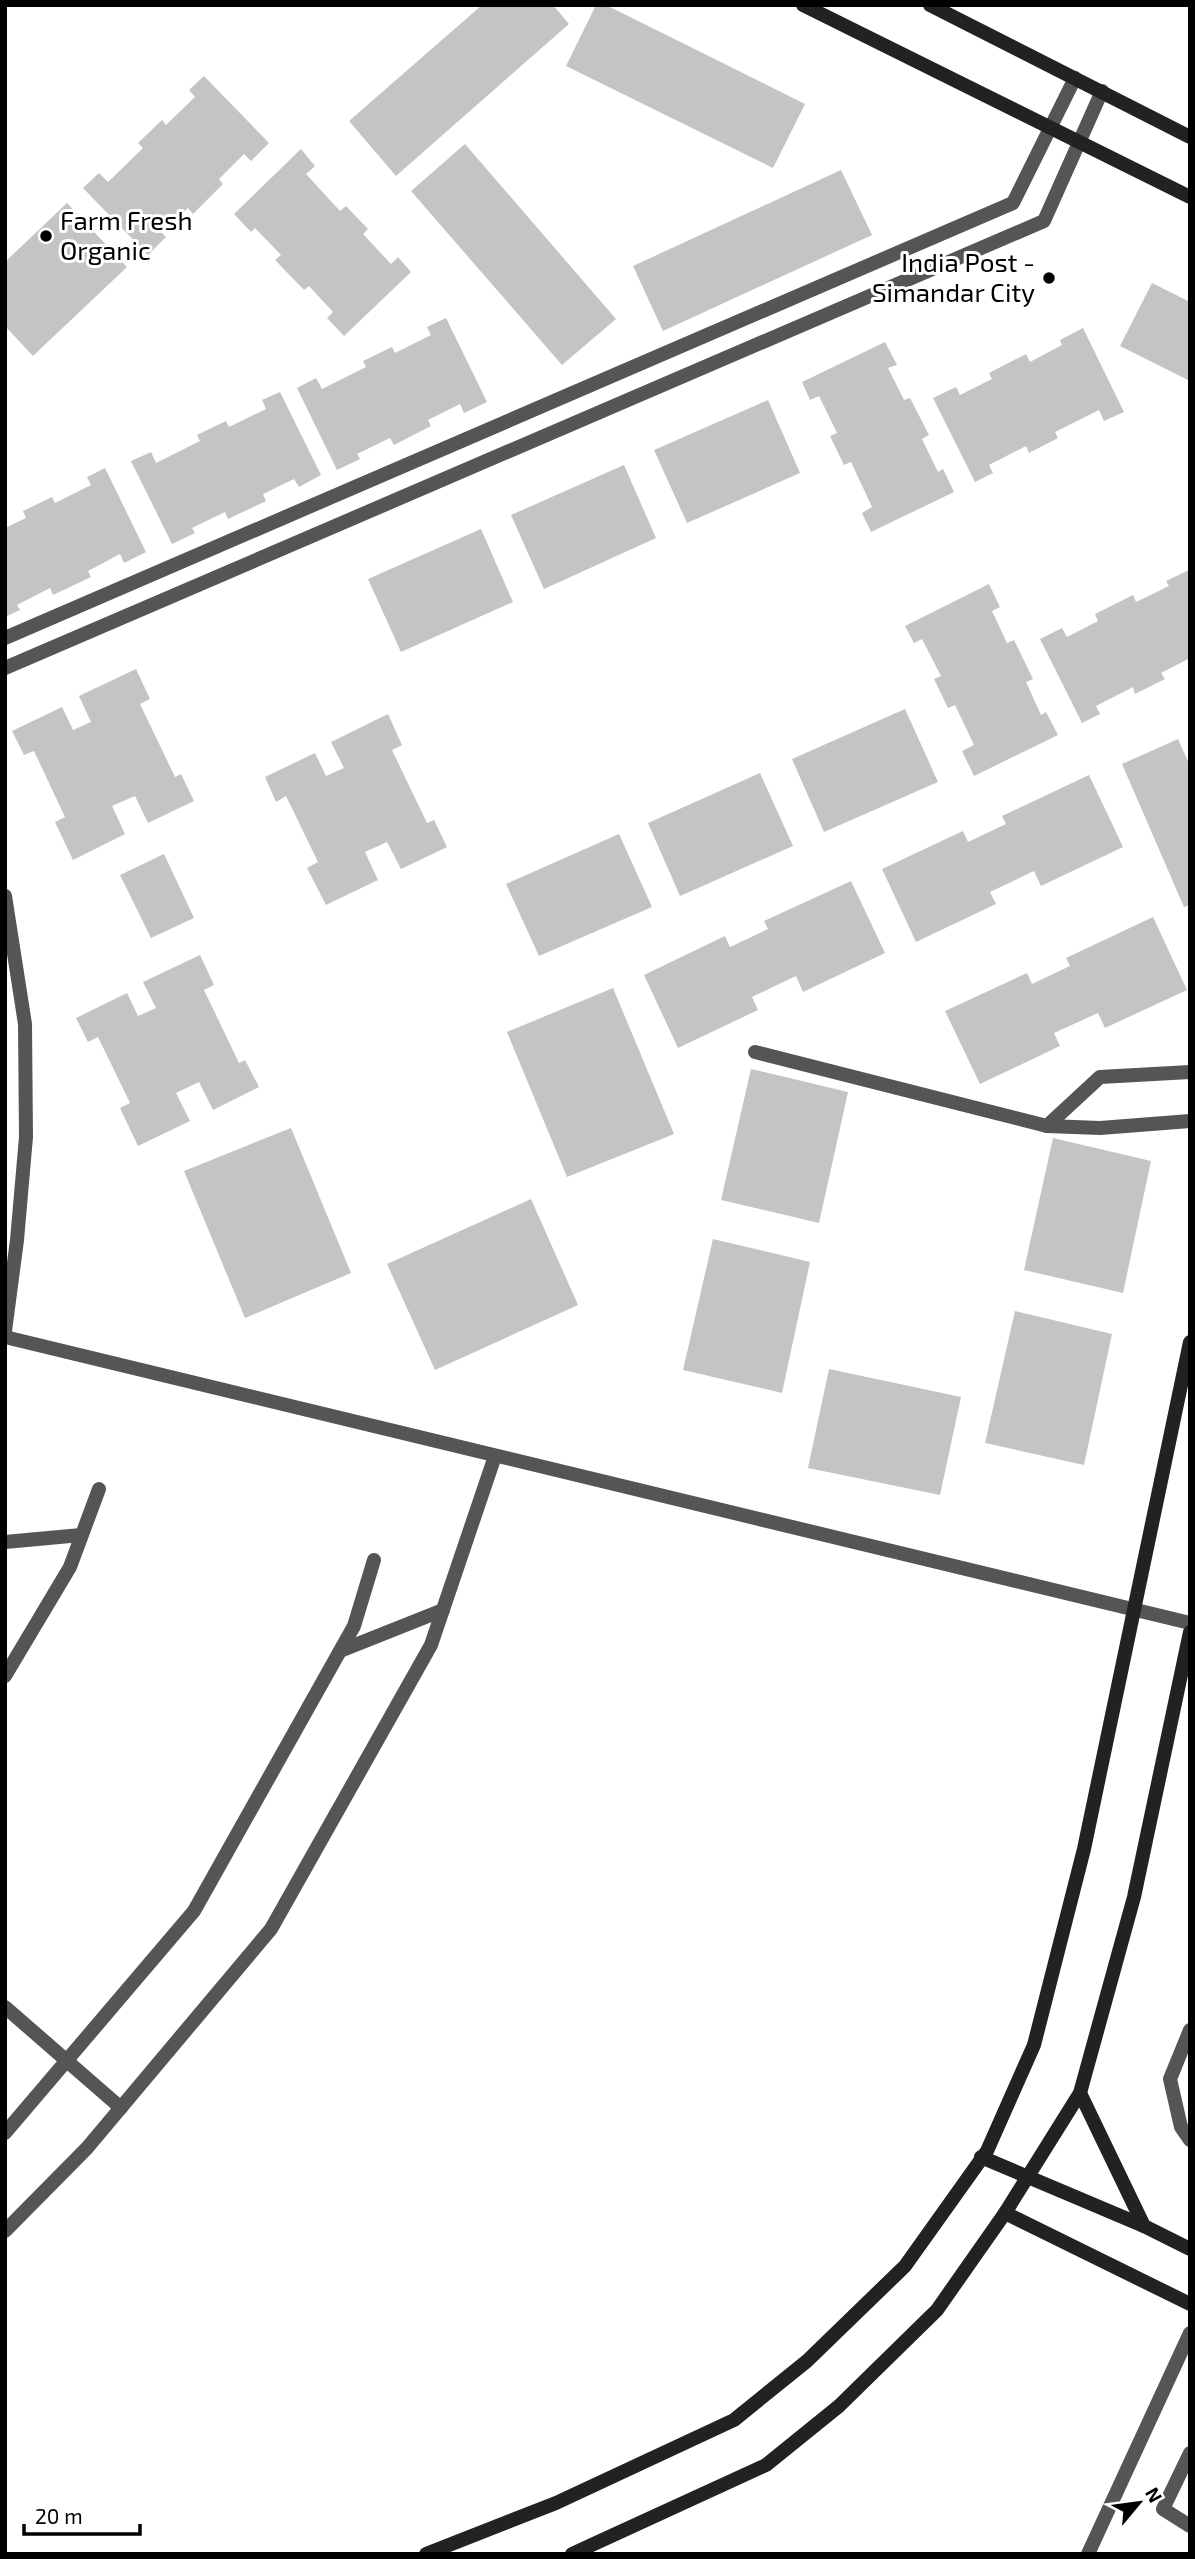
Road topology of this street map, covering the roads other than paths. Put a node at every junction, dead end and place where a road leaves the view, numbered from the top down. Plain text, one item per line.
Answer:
1 (803, 5) edge
2 (930, 5) edge
3 (1075, 78) junction
4 (1102, 91) junction
5 (1050, 128) junction
6 (1190, 137) edge
7 (1078, 142) junction
8 (1190, 197) edge
9 (5, 638) edge
10 (5, 667) edge
11 (5, 896) edge
12 (755, 1052) dead end
13 (1190, 1072) edge
14 (1190, 1121) edge
15 (1047, 1126) junction
16 (5, 1331) edge
17 (5, 1337) edge
18 (1190, 1342) edge
19 (495, 1456) junction
20 (99, 1489) dead end
21 (81, 1535) junction
22 (5, 1542) edge
23 (374, 1560) dead end
24 (443, 1610) junction
25 (1135, 1612) junction
26 (1190, 1623) edge
27 (1190, 1632) edge
28 (340, 1651) junction
29 (5, 1676) edge
30 (5, 2007) edge
31 (1190, 2030) edge
32 (67, 2061) junction
33 (1080, 2093) junction
34 (121, 2108) junction
35 (5, 2133) edge
36 (1190, 2140) edge
37 (981, 2158) junction
38 (1028, 2178) junction
39 (1005, 2213) junction
40 (1144, 2226) junction
41 (5, 2231) edge
42 (1190, 2249) edge
43 (1190, 2304) edge
44 (1190, 2333) edge
45 (1190, 2453) edge
46 (1190, 2526) edge
47 (426, 2554) edge
48 (572, 2554) edge
49 (1088, 2554) edge

1 - 5 street
2 - 3 street
3 - 4 street
3 - 5 street
4 - 6 street
4 - 7 street
5 - 7 street
5 - 9 street
7 - 8 street
7 - 10 street
11 - 16 street
12 - 15 street
13 - 15 street
14 - 15 street
17 - 19 street
18 - 25 street
19 - 24 street
19 - 25 street
20 - 21 street
21 - 22 street
21 - 29 street
23 - 28 street
24 - 28 street
24 - 34 street
25 - 26 street
25 - 37 street
27 - 33 street
28 - 32 street
30 - 32 street
31 - 36 street
32 - 34 street
32 - 35 street
33 - 38 street
33 - 40 street
34 - 41 street
37 - 38 street
37 - 47 street
38 - 39 street
38 - 40 street
39 - 43 street
39 - 48 street
40 - 42 street
44 - 49 street
45 - 46 street

